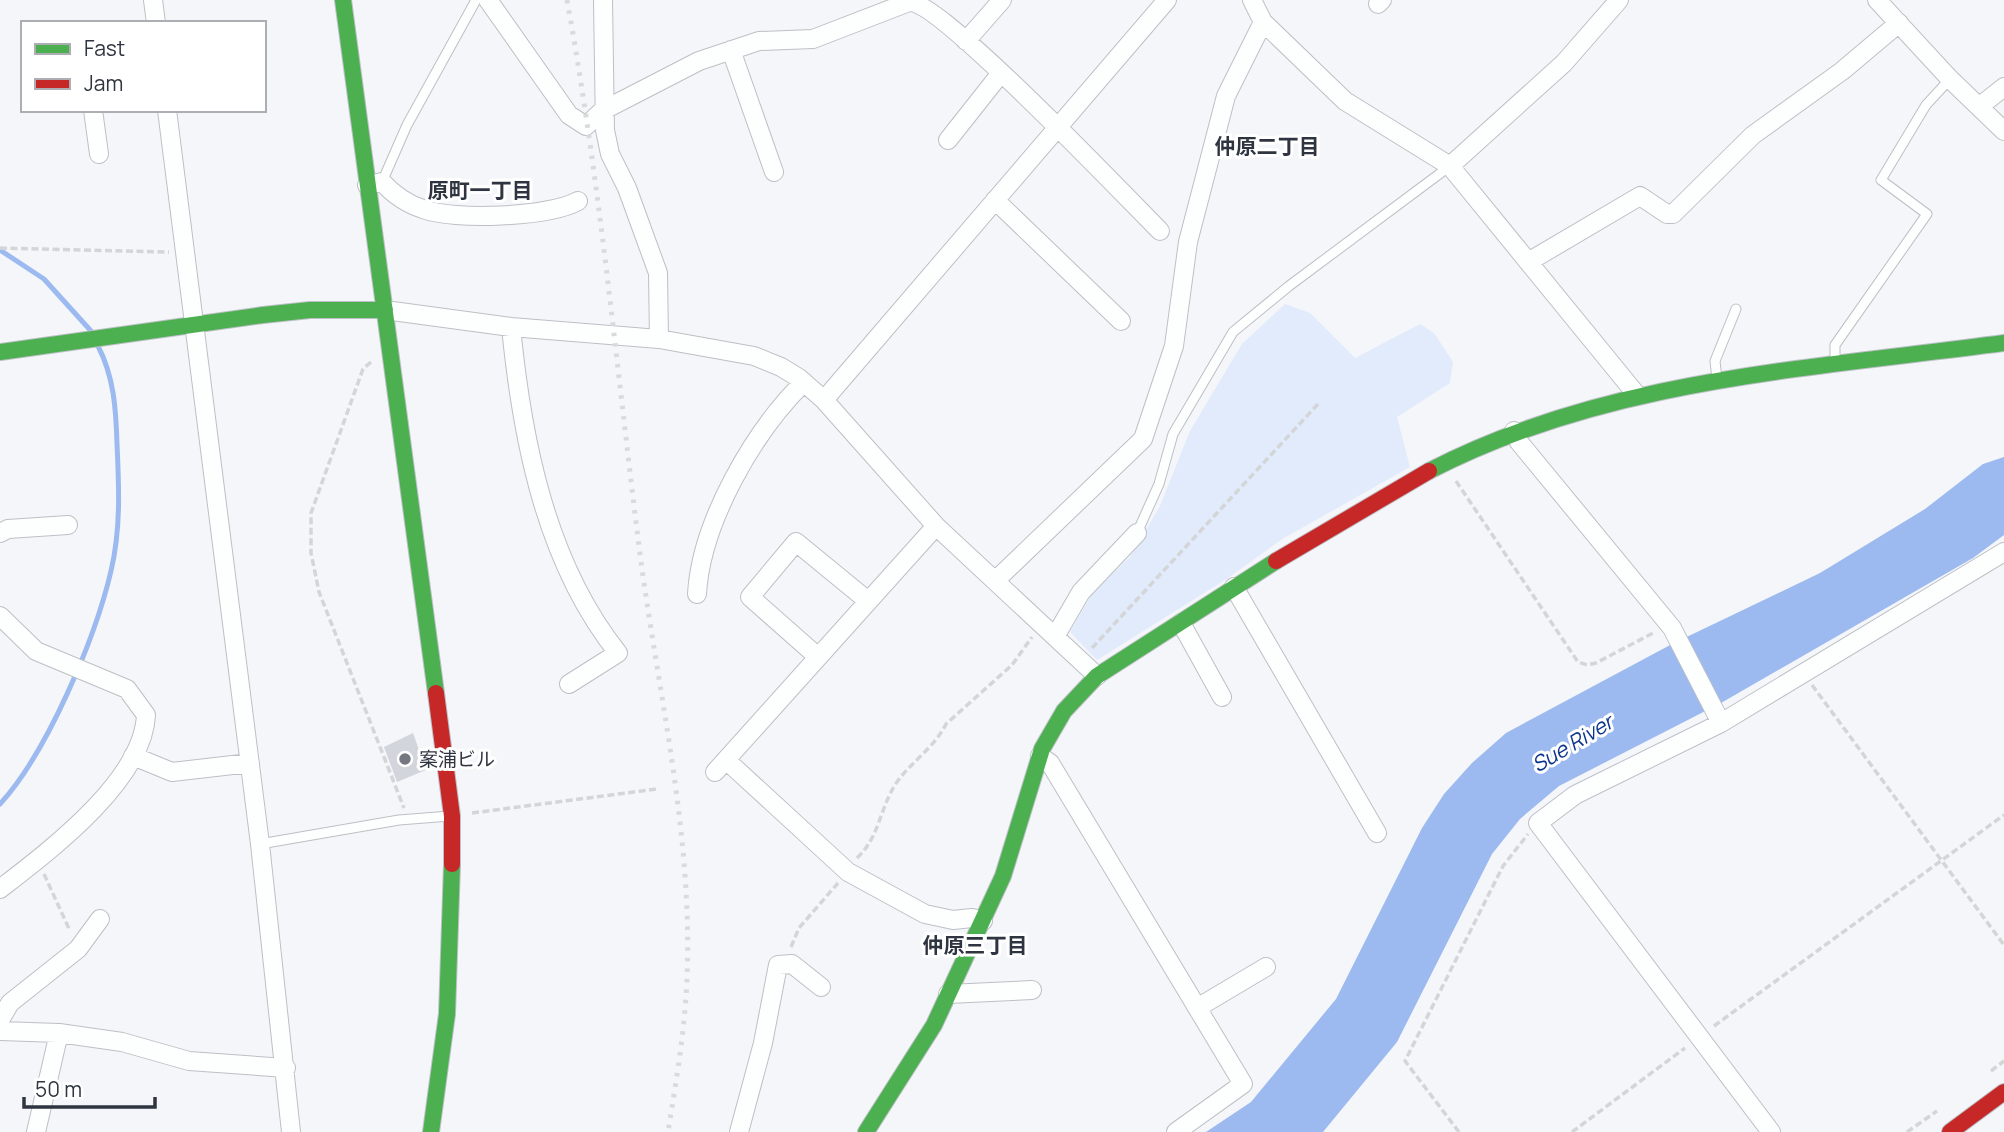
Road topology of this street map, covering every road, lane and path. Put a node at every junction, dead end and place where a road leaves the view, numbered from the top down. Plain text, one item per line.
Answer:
1 (153, 0) edge
2 (343, 0) edge
3 (476, 0) edge
4 (488, 0) edge
5 (603, 0) edge
6 (1002, 0) edge
7 (1167, 0) edge
8 (1252, 0) edge
9 (1619, 0) edge
10 (1877, 0) edge
11 (918, 1) edge
12 (156, 21) edge
13 (1264, 22) junction
14 (1899, 23) junction
15 (966, 41) junction
16 (731, 50) junction
17 (1001, 73) junction
18 (1950, 79) junction
19 (2004, 86) edge
20 (1980, 106) junction
21 (602, 111) junction
22 (93, 112) edge
23 (167, 112) edge
24 (1056, 128) junction
25 (2004, 131) edge
26 (948, 140) dead end
27 (99, 154) dead end
28 (1450, 166) junction
29 (775, 172) dead end
30 (374, 184) junction
31 (995, 200) junction
32 (578, 201) dead end
33 (1160, 231) dead end
34 (0, 248) edge
35 (184, 251) junction
36 (1528, 262) junction
37 (1736, 309) dead end
38 (385, 310) junction
39 (1121, 321) dead end
40 (193, 327) junction
41 (512, 327) junction
42 (659, 339) junction
43 (2004, 343) edge
44 (0, 352) edge
45 (390, 353) junction
46 (1835, 365) junction
47 (1717, 380) junction
48 (804, 382) junction
49 (1636, 394) junction
50 (824, 400) junction
51 (1319, 403) dead end
52 (1514, 431) junction
53 (1446, 463) junction
54 (68, 525) dead end
55 (936, 526) junction
56 (0, 533) edge
57 (1137, 533) joint
58 (2004, 552) edge
59 (996, 580) junction
60 (1234, 587) junction
61 (697, 594) dead end
62 (868, 601) junction
63 (0, 616) edge
64 (1042, 622) junction
65 (1181, 623) junction
66 (1670, 626) junction
67 (1056, 635) junction
68 (818, 657) junction
69 (1081, 660) junction
70 (1805, 675) junction
71 (1097, 676) junction
72 (569, 684) dead end
73 (1223, 697) dead end
74 (1717, 716) junction
75 (133, 756) junction
76 (1040, 756) junction
77 (250, 763) junction
78 (657, 789) dead end
79 (2004, 815) edge
80 (452, 816) junction
81 (409, 820) junction
82 (1538, 823) junction
83 (1377, 833) dead end
84 (260, 844) junction
85 (37, 860) junction
86 (1941, 860) junction
87 (848, 872) junction
88 (0, 888) edge
89 (100, 919) dead end
90 (982, 920) junction
91 (2004, 946) edge
92 (78, 949) junction
93 (778, 965) junction
94 (1266, 967) dead end
95 (821, 987) dead end
96 (1032, 990) dead end
97 (948, 994) junction
98 (1197, 1008) junction
99 (0, 1020) edge
100 (0, 1031) edge
101 (60, 1033) junction
102 (1698, 1039) junction
103 (286, 1068) junction
104 (2004, 1092) edge
105 (36, 1132) edge
106 (291, 1132) edge
107 (431, 1132) edge
108 (739, 1132) edge
109 (866, 1132) edge
110 (1176, 1132) edge
111 (1459, 1132) edge
112 (1572, 1132) edge
113 (1771, 1132) edge
114 (1950, 1132) edge

1 - 12 street
2 - 30 street
3 - 30 lane
4 - 21 street
5 - 21 street
6 - 15 street
7 - 24 street
8 - 13 street
9 - 28 street
10 - 14 street
11 - 15 street
11 - 16 street
13 - 28 street
13 - 59 street
14 - 18 street
14 - 36 street
15 - 17 street
16 - 21 street
16 - 29 street
17 - 24 street
17 - 26 street
18 - 20 street
18 - 46 lane
19 - 20 street
20 - 25 street
21 - 42 street
22 - 27 street
23 - 35 street
24 - 31 street
24 - 33 street
28 - 36 street
28 - 57 lane
30 - 32 street
30 - 38 street
31 - 39 street
31 - 50 street
34 - 35 path
35 - 40 street
36 - 49 street
37 - 47 lane
38 - 40 street
38 - 41 street
38 - 45 street
40 - 44 street
40 - 77 street
41 - 42 street
41 - 72 street
42 - 48 street
43 - 46 street
45 - 80 street
45 - 81 path
46 - 47 street
47 - 49 street
48 - 50 street
48 - 61 street
49 - 52 street
50 - 55 street
51 - 69 path
52 - 53 street
52 - 66 street
53 - 60 street
53 - 66 path
54 - 56 street
55 - 59 street
55 - 62 street
57 - 67 street
58 - 70 street
59 - 64 street
60 - 65 street
60 - 83 street
62 - 68 street
62 - 68 street
63 - 75 street
64 - 67 street
64 - 87 path
65 - 71 street
65 - 73 street
66 - 74 street
67 - 69 street
68 - 87 street
69 - 71 street
70 - 74 street
70 - 86 path
71 - 76 street
74 - 82 street
75 - 77 street
75 - 85 street
76 - 90 street
76 - 98 street
77 - 84 street
78 - 80 path
79 - 86 path
80 - 81 lane
80 - 107 street
81 - 84 lane
82 - 102 street
82 - 111 path
84 - 103 street
85 - 88 street
85 - 92 path
86 - 91 path
86 - 102 path
87 - 90 street
87 - 93 path
89 - 92 street
90 - 97 street
92 - 99 street
93 - 95 street
93 - 108 street
94 - 98 street
96 - 97 street
97 - 109 street
98 - 110 street
100 - 101 street
101 - 103 street
101 - 105 street
102 - 112 path
102 - 113 street
103 - 106 street
104 - 114 street

